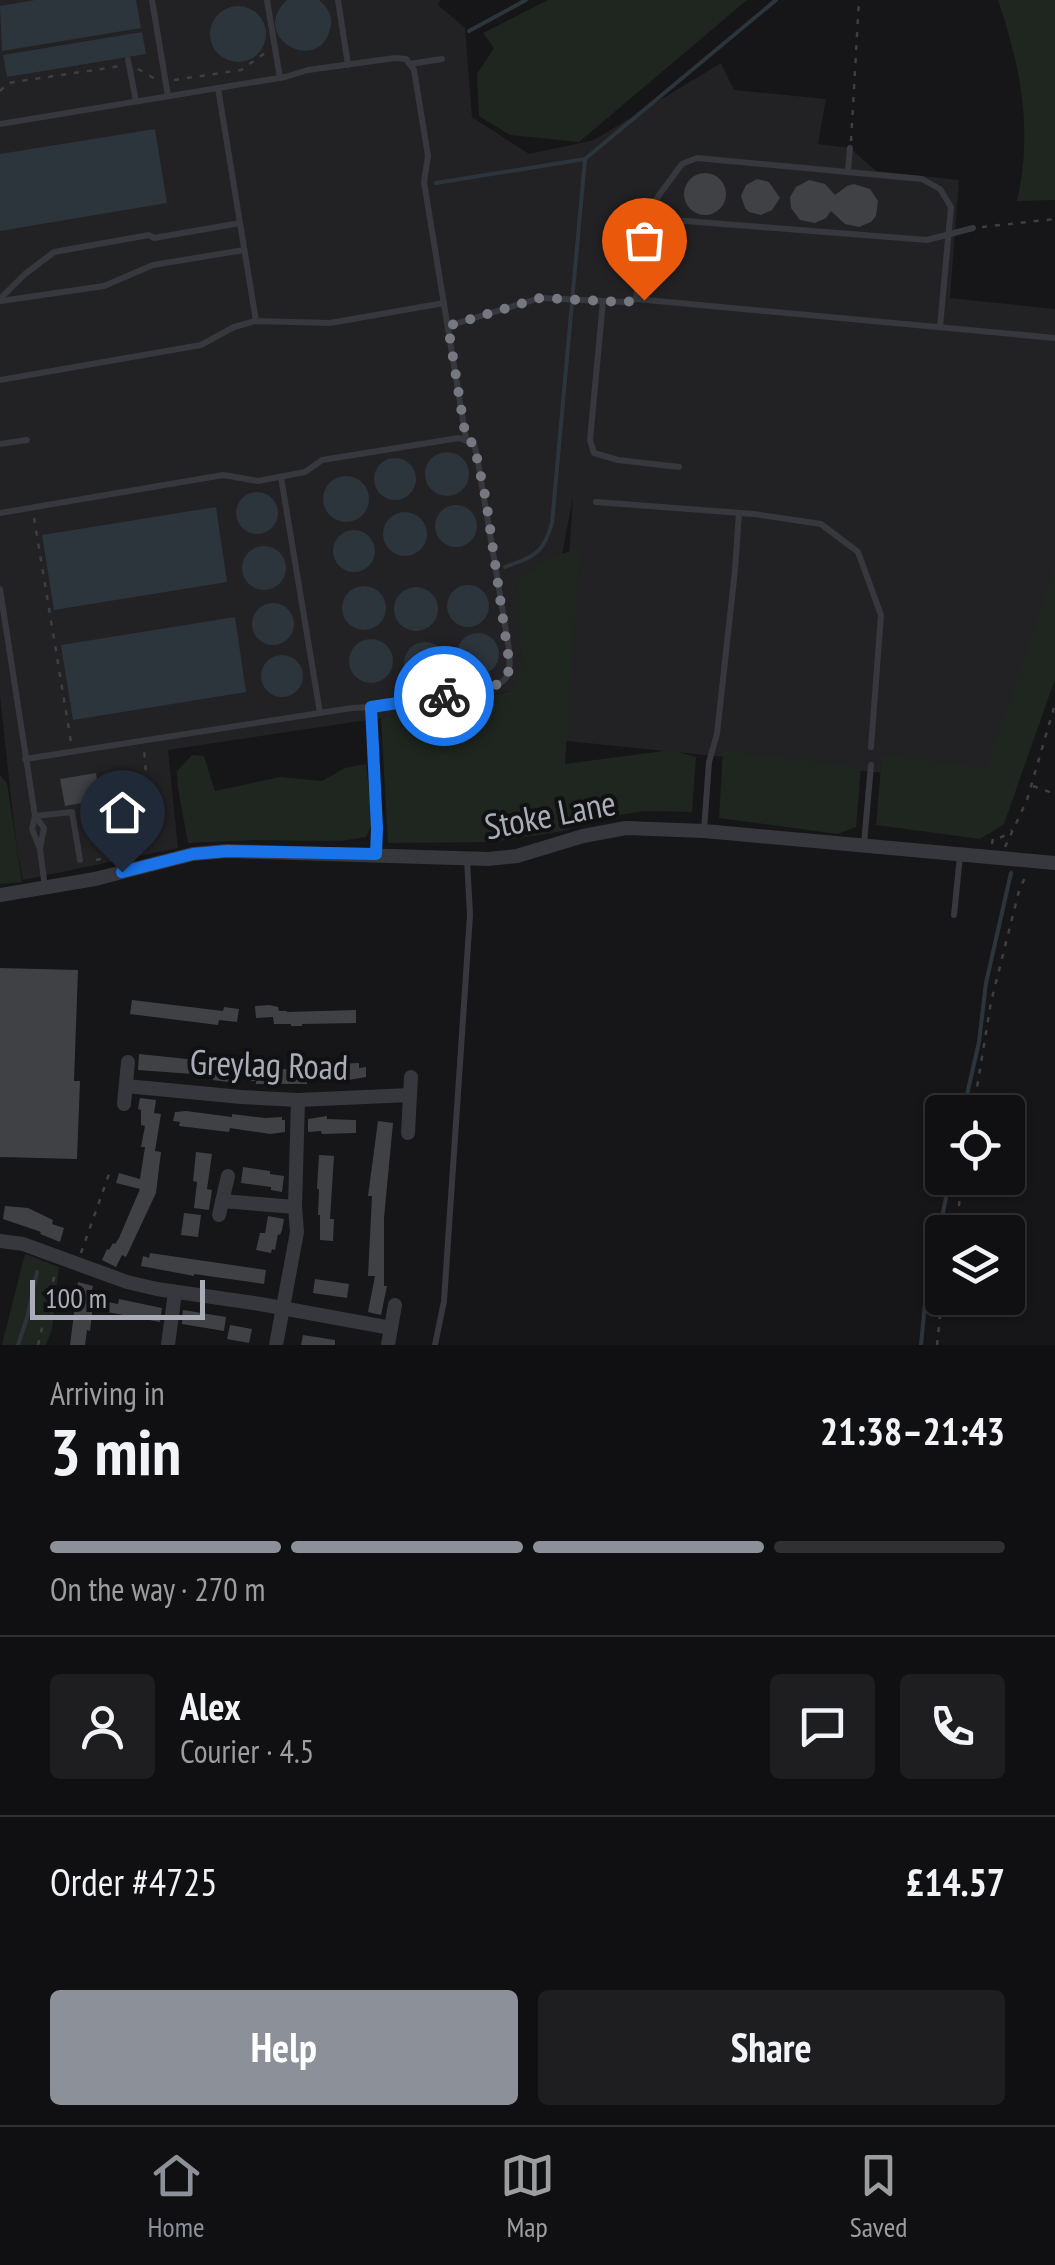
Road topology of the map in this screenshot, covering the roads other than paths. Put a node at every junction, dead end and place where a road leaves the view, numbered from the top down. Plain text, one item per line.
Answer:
1 (152, 0) edge
2 (267, 0) edge
3 (338, 0) edge
4 (442, 58) dead end
5 (128, 60) dead end
6 (410, 64) junction
7 (348, 65) junction
8 (280, 78) junction
9 (218, 88) junction
10 (168, 96) junction
11 (136, 101) junction
12 (0, 124) edge
13 (850, 148) road end
14 (848, 171) junction
15 (650, 212) junction
16 (240, 223) junction
17 (974, 228) road end
18 (948, 234) junction
19 (244, 250) junction
20 (636, 299) junction
21 (0, 300) edge
22 (603, 301) junction
23 (444, 302) junction
24 (256, 321) junction
25 (448, 326) junction
26 (940, 327) junction
27 (1055, 338) edge
28 (0, 380) edge
29 (466, 439) junction
30 (26, 440) dead end
31 (0, 444) edge
32 (679, 466) dead end
33 (280, 477) junction
34 (596, 502) dead end
35 (0, 512) edge
36 (739, 513) junction
37 (0, 590) edge
38 (0, 656) edge
39 (10, 656) junction
40 (371, 707) junction
41 (320, 713) junction
42 (871, 747) dead end
43 (25, 759) junction
44 (871, 765) dead end
45 (35, 816) junction
46 (704, 832) junction
47 (864, 846) junction
48 (376, 854) junction
49 (960, 854) junction
50 (467, 858) junction
51 (80, 860) dead end
52 (1055, 863) edge
53 (45, 889) junction
54 (0, 895) edge
55 (954, 915) dead end
56 (128, 1062) dead end
57 (411, 1077) dead end
58 (126, 1086) junction
59 (410, 1095) junction
60 (298, 1100) junction
61 (124, 1104) dead end
62 (408, 1133) dead end
63 (228, 1176) dead end
64 (295, 1207) junction
65 (0, 1241) edge
66 (175, 1292) junction
67 (396, 1306) dead end
68 (284, 1308) junction
69 (391, 1328) junction
70 (168, 1345) edge
71 (276, 1345) edge
72 (388, 1345) edge
73 (435, 1345) edge

1 - 10 lane
2 - 8 lane
3 - 7 lane
4 - 6 lane
5 - 11 lane
6 - 7 lane
6 - 23 lane
7 - 8 lane
8 - 9 lane
9 - 10 lane
9 - 16 lane
10 - 11 lane
11 - 12 lane
13 - 14 lane
14 - 15 lane
14 - 18 lane
15 - 18 lane
15 - 20 lane
16 - 19 lane
16 - 21 lane
17 - 18 lane
18 - 26 lane
19 - 21 lane
19 - 24 lane
20 - 22 lane
20 - 26 lane
22 - 25 lane
22 - 32 lane
23 - 24 lane
23 - 25 lane
24 - 28 lane
25 - 29 lane
26 - 27 lane
29 - 33 lane
29 - 40 lane
30 - 31 lane
33 - 35 lane
33 - 41 lane
34 - 36 lane
36 - 42 lane
36 - 46 lane
37 - 39 lane
38 - 39 lane
39 - 43 lane
40 - 41 lane
40 - 48 lane
41 - 43 lane
43 - 45 lane
44 - 47 lane
45 - 51 lane
45 - 53 lane
46 - 47 street, Stoke Lane
46 - 50 street, Stoke Lane
47 - 49 street, Stoke Lane
48 - 50 street, Stoke Lane
48 - 53 street, Stoke Lane
49 - 52 street, Stoke Lane
49 - 55 lane
50 - 73 lane
53 - 54 street, Stoke Lane
56 - 58 street
57 - 59 street
58 - 60 street, Greylag Road
58 - 61 street
59 - 60 street, Greylag Road
59 - 62 street
60 - 64 street
63 - 64 street
64 - 68 street
65 - 66 street
66 - 68 street
66 - 70 street
67 - 69 street
68 - 69 street
68 - 71 street
69 - 72 street

